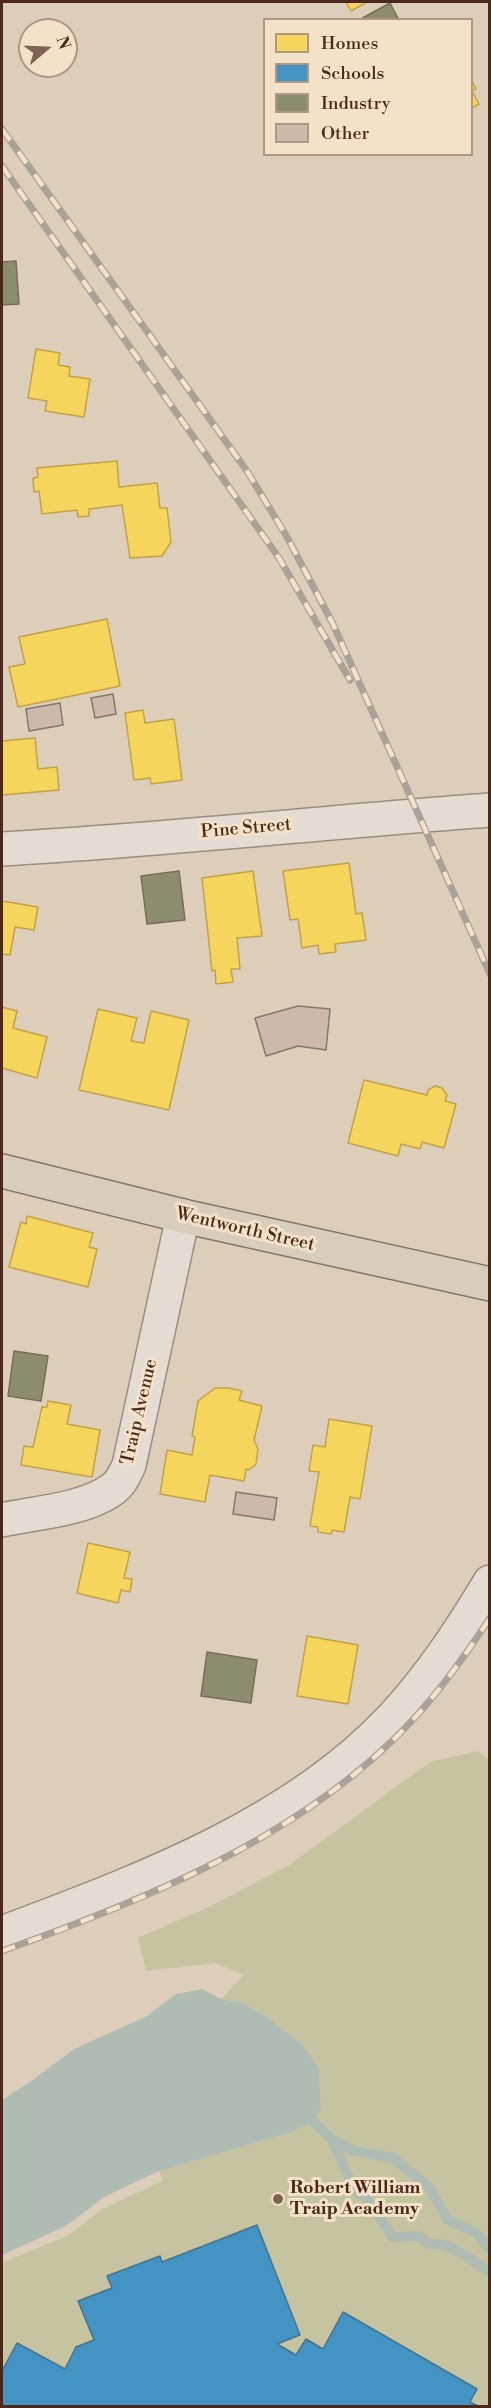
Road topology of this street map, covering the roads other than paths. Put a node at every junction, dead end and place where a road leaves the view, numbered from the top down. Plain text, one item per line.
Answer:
1 (489, 810) edge
2 (2, 849) edge
3 (2, 1171) edge
4 (183, 1216) junction
5 (489, 1284) edge
6 (2, 1520) edge
7 (489, 1581) edge
8 (2, 1933) edge

1 - 2 street, Pine Street
3 - 4 main road, Wentworth Street
4 - 5 main road, Wentworth Street
4 - 6 street, Traip Avenue
7 - 8 street

